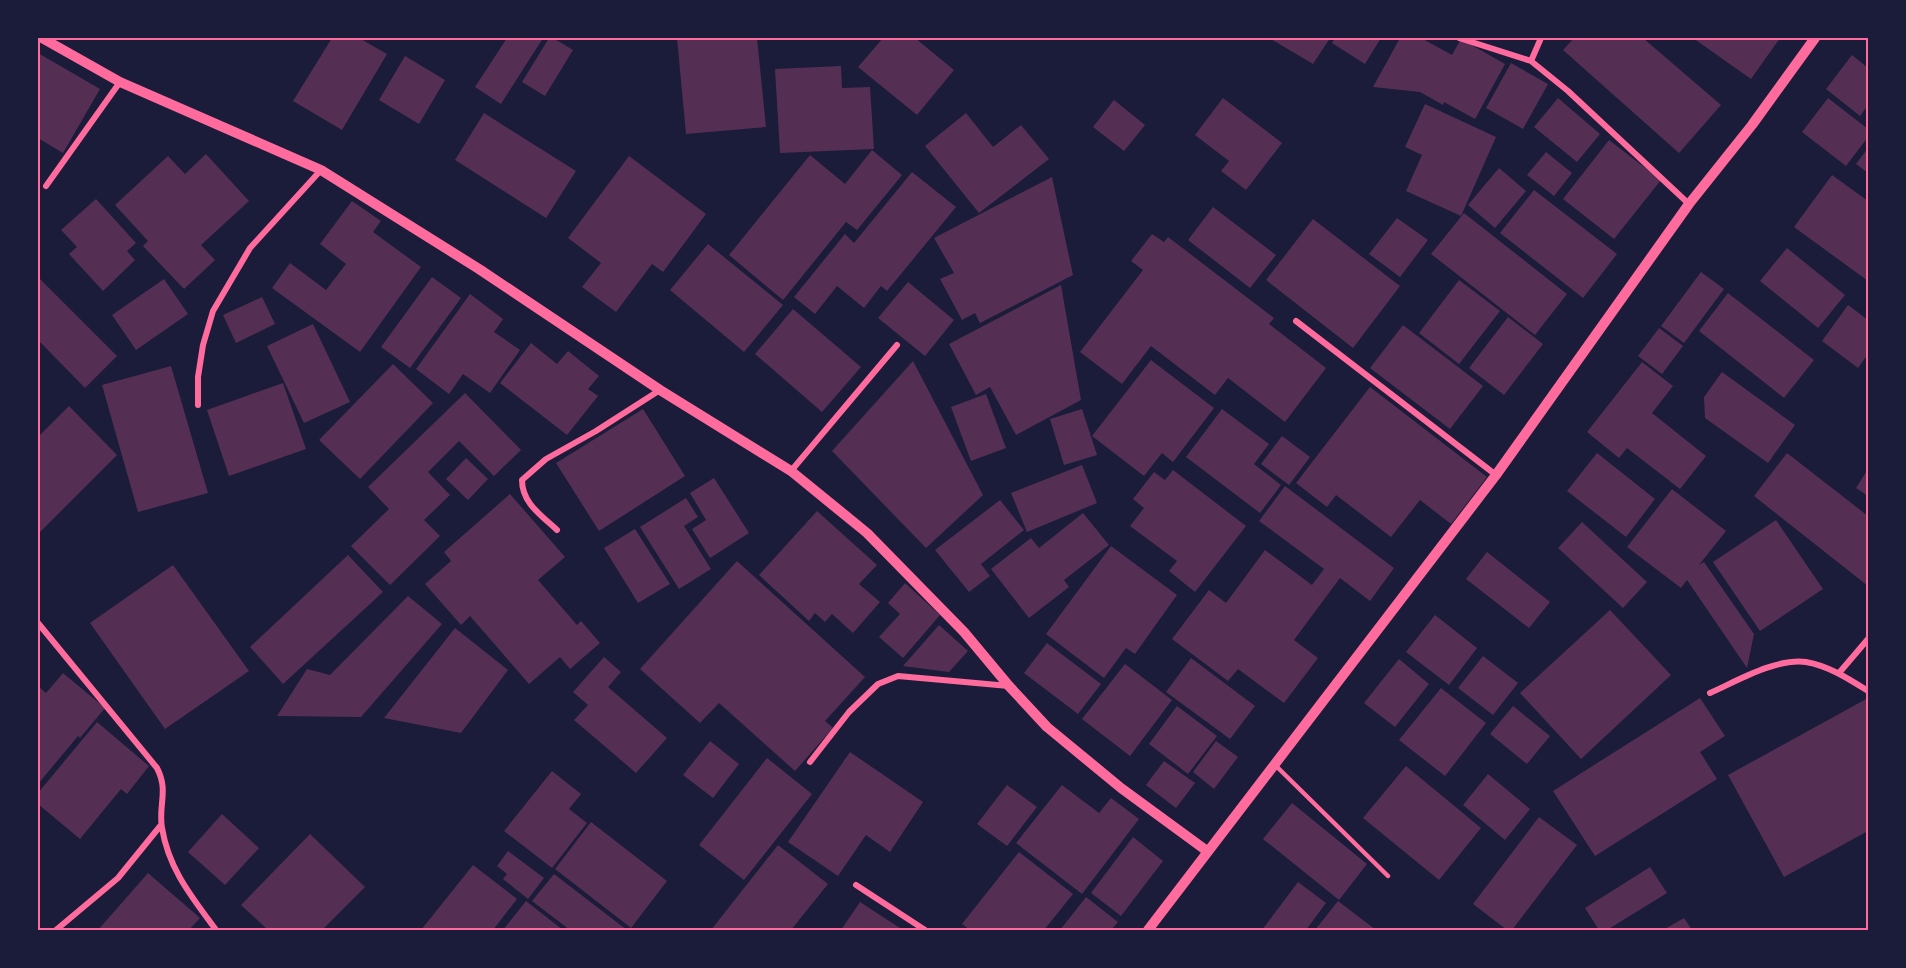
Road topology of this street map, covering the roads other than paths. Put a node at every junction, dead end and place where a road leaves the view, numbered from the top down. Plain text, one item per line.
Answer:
1 (42, 38) edge
2 (1459, 38) edge
3 (1541, 38) edge
4 (1815, 38) edge
5 (1531, 61) junction
6 (120, 82) junction
7 (321, 170) junction
8 (46, 186) dead end
9 (1689, 204) junction
10 (1296, 321) dead end
11 (897, 345) dead end
12 (660, 390) junction
13 (198, 405) dead end
14 (791, 471) junction
15 (1496, 475) junction
16 (557, 530) dead end
17 (38, 623) edge
18 (1869, 639) edge
19 (1839, 673) junction
20 (1009, 686) junction
21 (1869, 691) edge
22 (1710, 693) dead end
23 (810, 762) dead end
24 (1275, 765) junction
25 (161, 825) junction
26 (1207, 851) junction
27 (1388, 876) dead end
28 (856, 885) dead end
29 (56, 930) edge
30 (216, 930) edge
31 (925, 930) edge
32 (1148, 930) edge

1 - 6 street
2 - 5 street
3 - 5 street
4 - 9 street
5 - 9 street
6 - 7 street
6 - 8 street
7 - 12 street
7 - 13 street
9 - 15 street
10 - 15 street
11 - 14 street
12 - 14 street
12 - 16 street
14 - 20 street
15 - 24 street
17 - 25 street
18 - 19 street
19 - 21 street
19 - 22 street
20 - 23 street
20 - 26 street
24 - 26 street
24 - 27 lane
25 - 29 street
25 - 30 street
26 - 32 street
28 - 31 street

